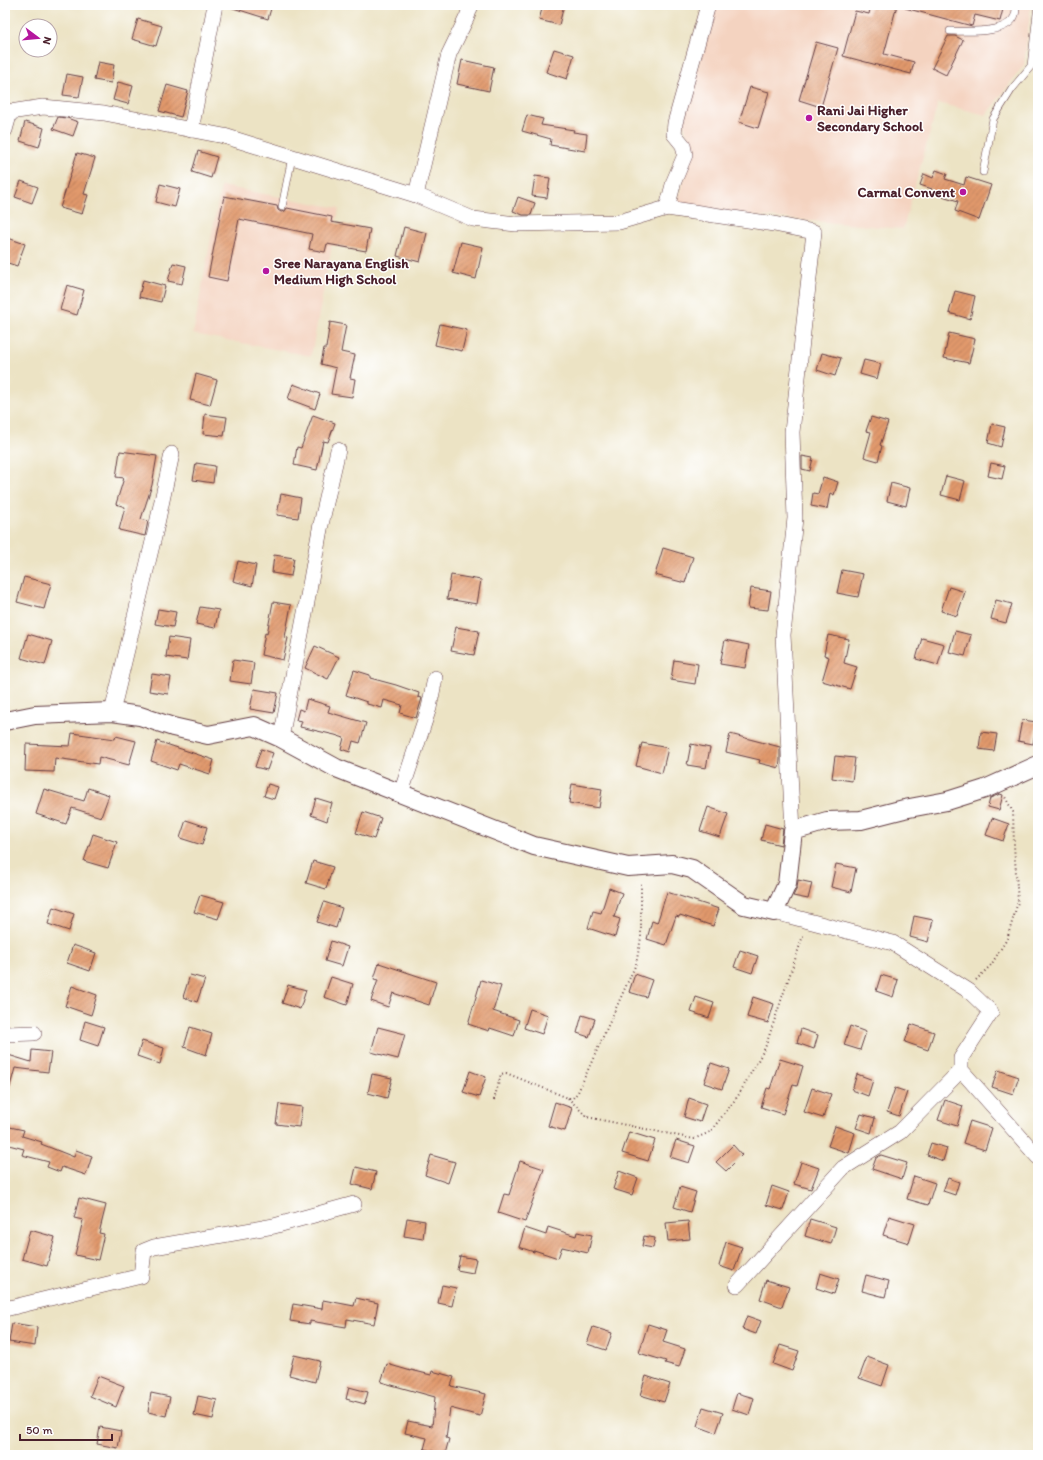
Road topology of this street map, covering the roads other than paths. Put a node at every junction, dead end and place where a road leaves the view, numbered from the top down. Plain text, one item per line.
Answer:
1 (215, 5) edge
2 (471, 5) edge
3 (708, 5) edge
4 (1016, 5) edge
5 (1038, 5) edge
6 (950, 31) dead end
7 (8, 111) edge
8 (5, 130) edge
9 (191, 130) junction
10 (292, 157) junction
11 (983, 172) dead end
12 (416, 196) junction
13 (282, 207) dead end
14 (667, 208) junction
15 (338, 450) dead end
16 (172, 454) dead end
17 (435, 678) dead end
18 (112, 712) junction
19 (5, 721) edge
20 (281, 738) junction
21 (1038, 766) edge
22 (401, 793) junction
23 (793, 831) junction
24 (774, 912) junction
25 (34, 1033) dead end
26 (5, 1034) edge
27 (961, 1070) junction
28 (1038, 1158) edge
29 (354, 1204) dead end
30 (738, 1286) dead end
31 (5, 1309) edge

1 - 9 street
2 - 12 street
3 - 14 street
4 - 6 lane
5 - 11 lane
7 - 8 street
7 - 9 street
9 - 10 street
10 - 12 street
10 - 13 lane
12 - 14 street
14 - 23 street
15 - 20 street
16 - 18 street
17 - 22 street
18 - 19 street
18 - 20 street
20 - 22 street
21 - 23 street
22 - 24 street
23 - 24 street
24 - 27 street
25 - 26 street
27 - 28 street
27 - 30 street
29 - 31 street

